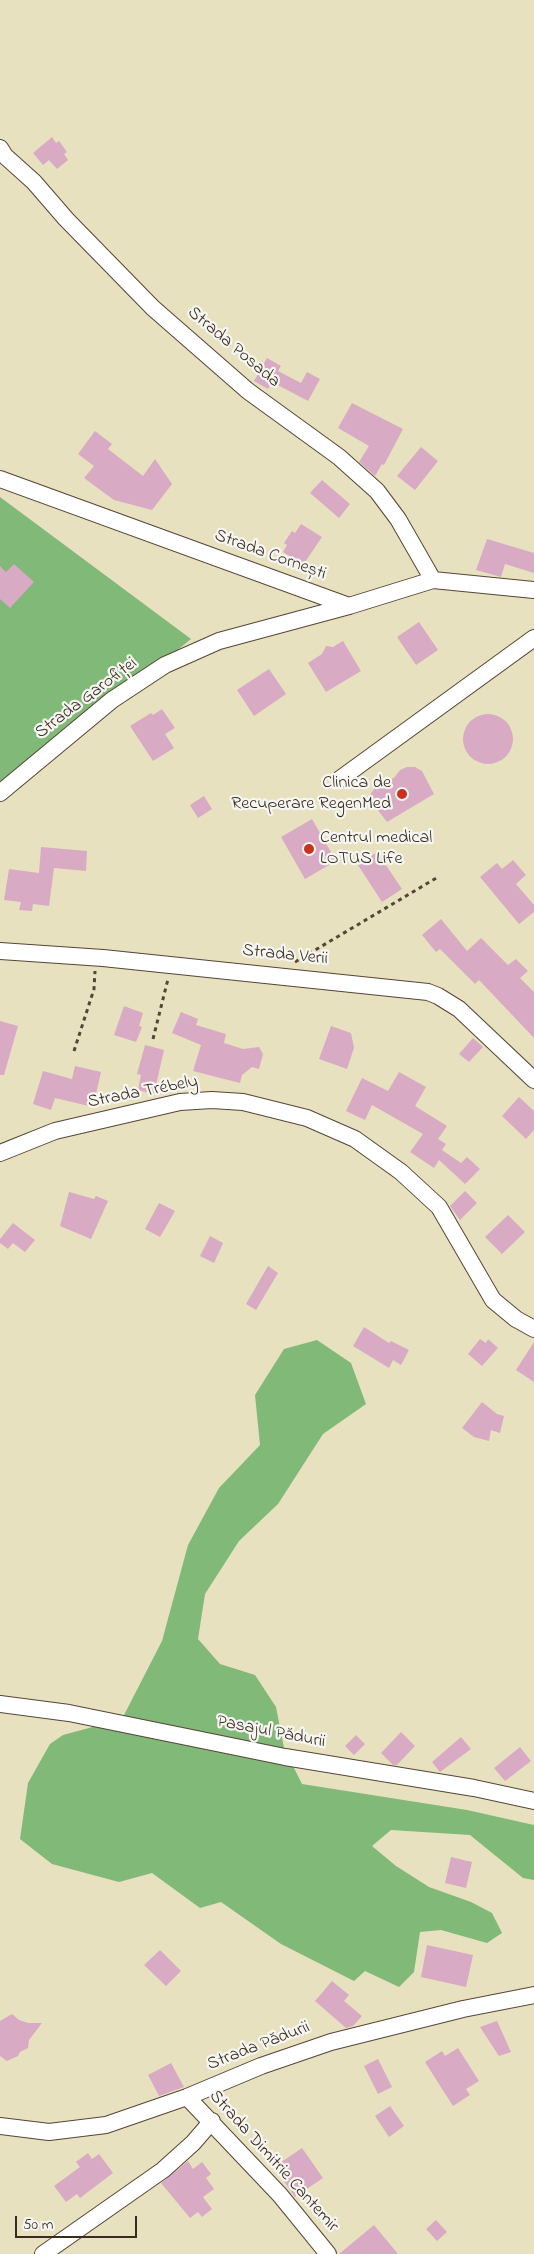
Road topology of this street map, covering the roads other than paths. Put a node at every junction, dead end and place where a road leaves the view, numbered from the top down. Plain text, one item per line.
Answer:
1 (0, 148) edge
2 (0, 479) edge
3 (433, 580) junction
4 (534, 590) edge
5 (349, 606) junction
6 (534, 638) edge
7 (340, 779) dead end
8 (0, 793) edge
9 (0, 951) edge
10 (534, 1080) edge
11 (0, 1153) edge
12 (534, 1329) edge
13 (0, 1704) edge
14 (534, 1801) edge
15 (534, 1995) edge
16 (188, 2097) junction
17 (212, 2121) junction
18 (0, 2126) edge
19 (42, 2254) edge
20 (328, 2254) edge

1 - 3 street, Strada Posada
2 - 5 street, Strada Cornești
3 - 4 street
3 - 5 street
5 - 8 street, Strada Garofiței
6 - 7 street
9 - 10 street, Strada Verii
11 - 12 street, Strada Trébely
13 - 14 street, Pasajul Pădurii
15 - 16 street, Strada Pădurii
16 - 17 street, Strada Dimitrie Cantemir
16 - 18 street, Strada Pădurii
17 - 19 street
17 - 20 street, Strada Dimitrie Cantemir

